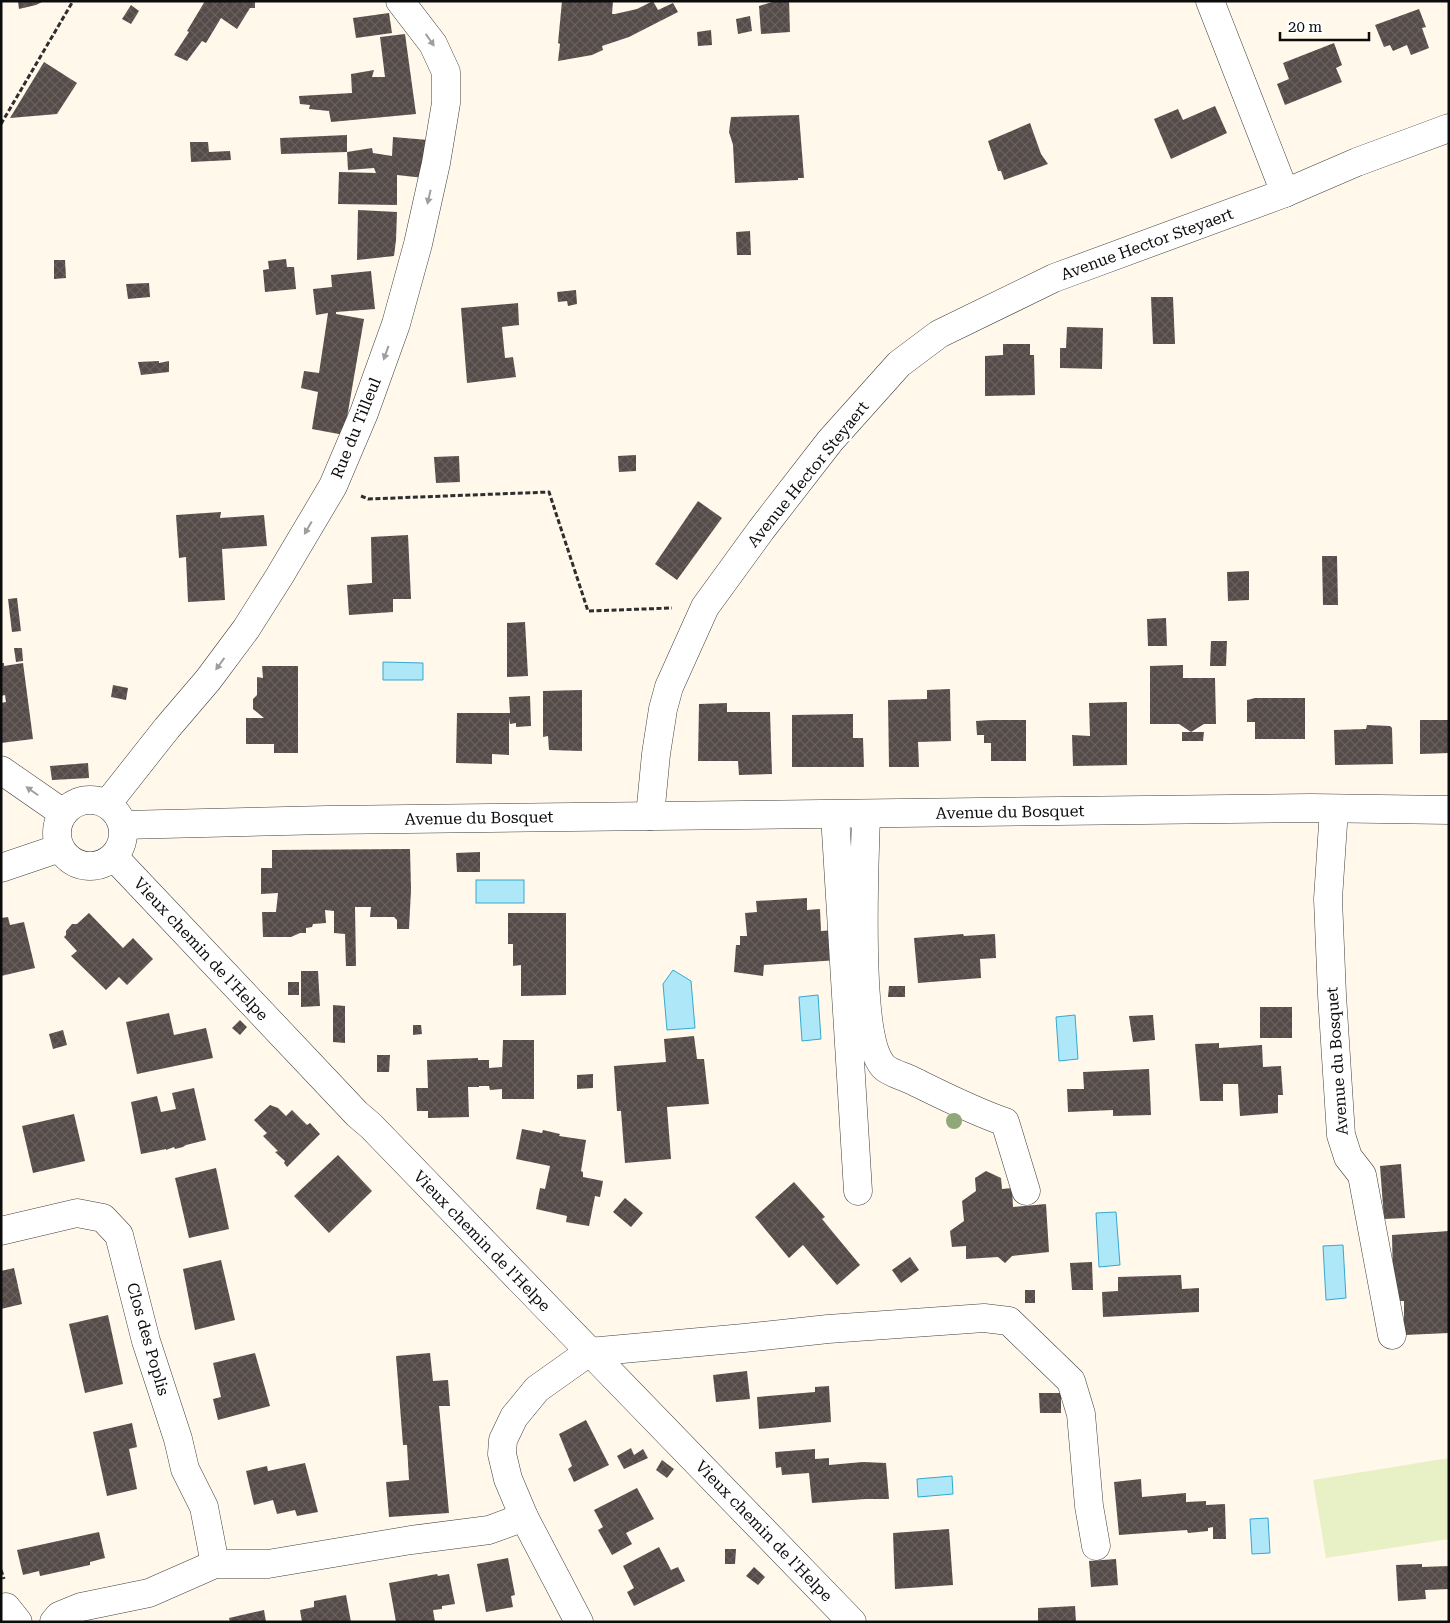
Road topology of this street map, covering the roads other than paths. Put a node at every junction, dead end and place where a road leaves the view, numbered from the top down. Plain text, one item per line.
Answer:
1 (400, 1) edge
2 (1210, 1) edge
3 (1449, 128) edge
4 (1285, 193) junction
5 (1, 770) edge
6 (106, 804) junction
7 (1334, 809) junction
8 (1449, 810) edge
9 (63, 813) junction
10 (835, 814) junction
11 (866, 815) junction
12 (650, 816) junction
13 (123, 826) junction
14 (60, 848) junction
15 (114, 857) junction
16 (1, 868) edge
17 (858, 1191) dead end
18 (1026, 1191) dead end
19 (1, 1231) edge
20 (1392, 1336) dead end
21 (589, 1352) junction
22 (524, 1517) junction
23 (1096, 1546) dead end
24 (216, 1564) junction
25 (1, 1609) edge
26 (18, 1622) edge
27 (54, 1622) edge
28 (579, 1622) edge
29 (852, 1622) edge

1 -> 6 street, Rue du Tilleul
2 - 4 street
3 - 4 street, Avenue Hector Steyaert
4 - 12 street, Avenue Hector Steyaert
9 -> 5 street
6 - 9 street
6 - 13 street
7 - 8 street, Avenue du Bosquet
7 - 11 street, Avenue du Bosquet
7 - 20 street, Avenue du Bosquet
9 - 14 street
10 - 11 street, Avenue du Bosquet
10 - 12 street, Avenue du Bosquet
10 - 17 street
11 - 18 street
12 - 13 street, Avenue du Bosquet
13 - 15 street
14 - 15 street
14 - 16 street
15 - 21 street, Vieux chemin de l'Helpe
19 - 24 street, Clos des Poplis
21 - 22 street
21 - 23 street
21 - 29 street, Vieux chemin de l'Helpe
22 - 24 street
22 - 28 street
24 - 27 street
25 - 26 street

